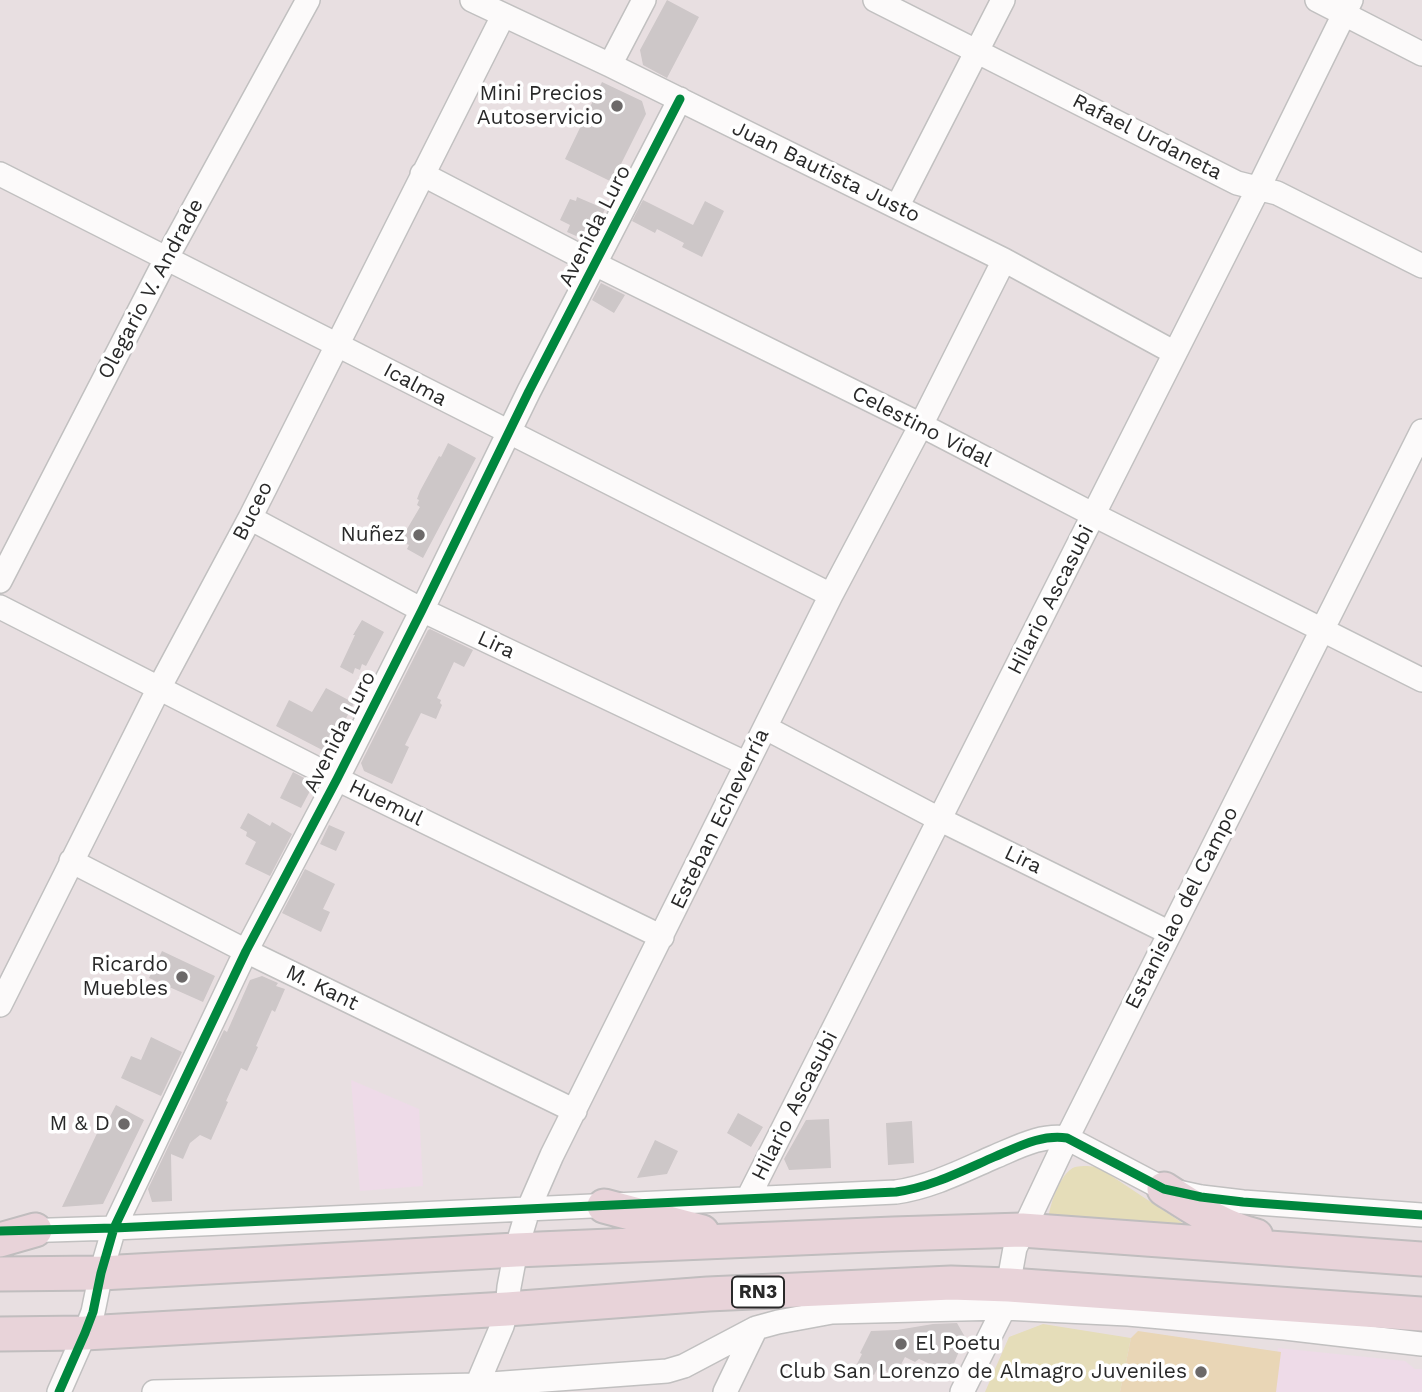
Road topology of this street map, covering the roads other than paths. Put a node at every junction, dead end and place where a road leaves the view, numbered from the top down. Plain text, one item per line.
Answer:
1 (308, 0) edge
2 (472, 0) edge
3 (644, 0) edge
4 (875, 0) edge
5 (1003, 0) edge
6 (1317, 0) edge
7 (1348, 7) edge
8 (503, 16) junction
9 (978, 51) junction
10 (1422, 54) edge
11 (610, 65) junction
12 (680, 99) junction
13 (0, 174) edge
14 (422, 174) junction
15 (1259, 187) junction
16 (897, 207) junction
17 (166, 258) junction
18 (1004, 260) junction
19 (595, 264) junction
20 (1422, 266) edge
21 (337, 344) junction
22 (1175, 353) junction
23 (921, 425) junction
24 (1422, 431) edge
25 (509, 434) junction
26 (1094, 514) junction
27 (250, 518) junction
28 (0, 581) edge
29 (831, 595) junction
30 (0, 607) edge
31 (422, 610) junction
32 (1323, 631) junction
33 (1422, 680) edge
34 (159, 688) junction
35 (765, 728) junction
36 (747, 764) junction
37 (337, 779) junction
38 (939, 819) junction
39 (71, 861) junction
40 (1170, 933) junction
41 (662, 937) junction
42 (246, 951) junction
43 (0, 1005) edge
44 (575, 1111) junction
45 (1067, 1138) junction
46 (1164, 1189) junction
47 (748, 1198) junction
48 (604, 1206) junction
49 (528, 1210) junction
50 (1422, 1215) edge
51 (114, 1228) junction
52 (34, 1230) junction
53 (1022, 1230) junction
54 (0, 1231) edge
55 (0, 1240) edge
56 (735, 1241) junction
57 (516, 1250) junction
58 (1347, 1254) junction
59 (1422, 1259) edge
60 (101, 1273) junction
61 (0, 1274) edge
62 (708, 1294) junction
63 (1007, 1297) junction
64 (507, 1309) junction
65 (832, 1312) junction
66 (1422, 1314) edge
67 (756, 1328) junction
68 (85, 1333) junction
69 (0, 1334) edge
70 (1422, 1344) edge
71 (475, 1388) edge
72 (59, 1392) edge
73 (154, 1392) edge
74 (725, 1392) edge
75 (962, 1392) edge

1 - 17 street, Olegario V. Andrade
2 - 8 street, Juan Bautista Justo
3 - 11 street
4 - 9 street, Rafael Urdaneta
5 - 9 street
6 - 7 street
7 - 10 street
7 - 15 street, Hilario Ascasubi
8 - 11 street, Juan Bautista Justo
8 - 14 street, Buceo
9 - 15 street, Rafael Urdaneta
9 - 16 street
11 - 12 street, Juan Bautista Justo
12 - 16 street, Juan Bautista Justo
12 - 19 street, Avenida Luro
13 - 17 street, Icalma
14 - 19 street, Celestino Vidal
14 - 21 street, Buceo
15 - 20 street, Rafael Urdaneta
15 - 22 street, Hilario Ascasubi
16 - 18 street, Juan Bautista Justo
17 - 21 street, Icalma
17 - 28 street, Olegario V. Andrade
18 - 22 street, Juan Bautista Justo
18 - 23 street, Esteban Echeverría
19 - 23 street, Celestino Vidal
19 - 25 street, Avenida Luro
21 - 25 street, Icalma
21 - 27 street, Buceo
22 - 26 street, Hilario Ascasubi
23 - 26 street, Celestino Vidal
23 - 29 street, Esteban Echeverría
24 - 32 street, Estanislao del Campo
25 - 29 street, Icalma
25 - 31 street, Avenida Luro
26 - 32 street, Celestino Vidal
26 - 38 street, Hilario Ascasubi
27 - 31 street, Lira
27 - 34 street, Buceo
29 - 35 street, Esteban Echeverría
30 - 34 street, Huemul
31 - 36 street, Lira
31 - 37 street, Avenida Luro
32 - 33 street, Celestino Vidal
32 - 40 street, Estanislao del Campo
34 - 37 street, Huemul
34 - 39 street, Buceo
35 - 36 street, Esteban Echeverría
35 - 38 street, Lira
36 - 41 street, Esteban Echeverría
37 - 41 street, Huemul
37 - 42 street, Avenida Luro
38 - 40 street, Lira
38 - 47 street, Hilario Ascasubi
39 - 42 street, M. Kant
39 - 43 street, Buceo
40 - 45 street, Estanislao del Campo
41 - 44 street, Esteban Echeverría
42 - 44 street, M. Kant
42 - 51 street, Avenida Luro
44 - 49 street, Esteban Echeverría
45 - 46 street
45 - 47 street
45 - 53 street, Estanislao del Campo
46 - 50 street
46 - 58 highway
47 - 48 street
48 - 49 street
48 - 56 highway
49 - 51 street
49 - 57 street, Esteban Echeverría
51 - 52 street
51 - 60 street, Avenida Luro
52 - 54 street
52 - 55 highway
53 - 56 highway
53 - 58 highway
53 - 63 street, Estanislao del Campo
56 - 57 highway
57 - 60 highway
57 - 64 street, Esteban Echeverría
58 - 59 highway
60 - 61 highway
60 - 68 street, Avenida Luro
62 - 63 highway, RN3
62 - 64 highway, RN3
62 - 65 highway
63 - 65 street
63 - 66 highway, RN3
63 - 70 street
63 - 75 street, Estanislao del Campo
64 - 68 highway, RN3
64 - 71 street, Esteban Echeverría
65 - 67 street
67 - 71 street
67 - 74 street
68 - 69 highway, RN3
68 - 72 street, Avenida Luro
71 - 73 street

